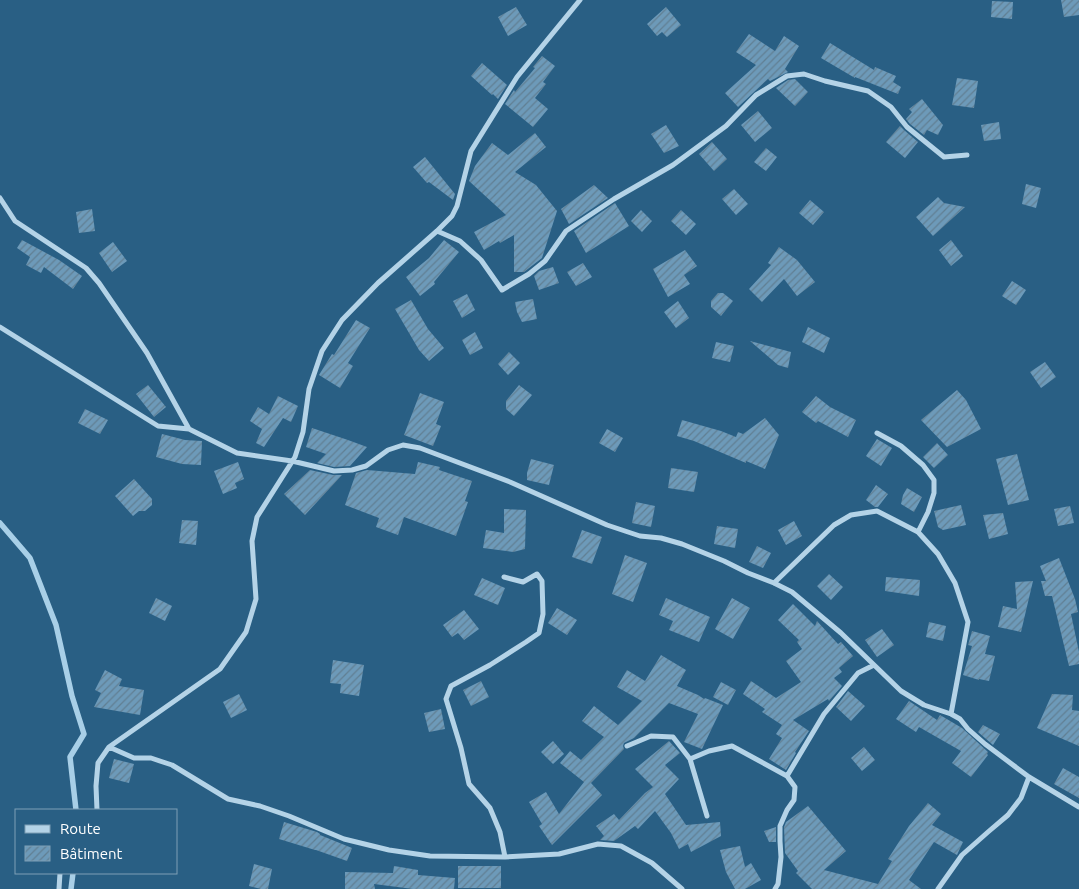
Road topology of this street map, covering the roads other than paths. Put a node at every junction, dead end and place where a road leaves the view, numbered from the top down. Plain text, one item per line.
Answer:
1 (580, 0) edge
2 (967, 155) dead end
3 (0, 198) edge
4 (437, 231) junction
5 (0, 328) edge
6 (189, 429) junction
7 (877, 433) dead end
8 (292, 461) junction
9 (918, 532) junction
10 (504, 577) dead end
11 (774, 583) junction
12 (874, 665) junction
13 (951, 714) junction
14 (627, 746) dead end
15 (109, 747) junction
16 (690, 758) junction
17 (787, 776) junction
18 (1029, 777) junction
19 (1079, 807) edge
20 (97, 809) edge
21 (707, 816) dead end
22 (505, 857) junction
23 (60, 874) edge
24 (59, 889) edge
25 (682, 889) edge
26 (776, 889) edge
27 (938, 889) edge

1 - 4 street
2 - 4 street
3 - 6 street
4 - 8 street
5 - 6 street
6 - 8 street
7 - 9 street
8 - 11 street
8 - 15 street
9 - 11 street
9 - 13 street
10 - 22 street
11 - 12 street
12 - 13 street
12 - 17 street
13 - 18 street
14 - 16 street
15 - 20 street
15 - 22 street
16 - 17 street
16 - 21 street
17 - 26 street
18 - 19 street
18 - 27 street
22 - 25 street
23 - 24 street

